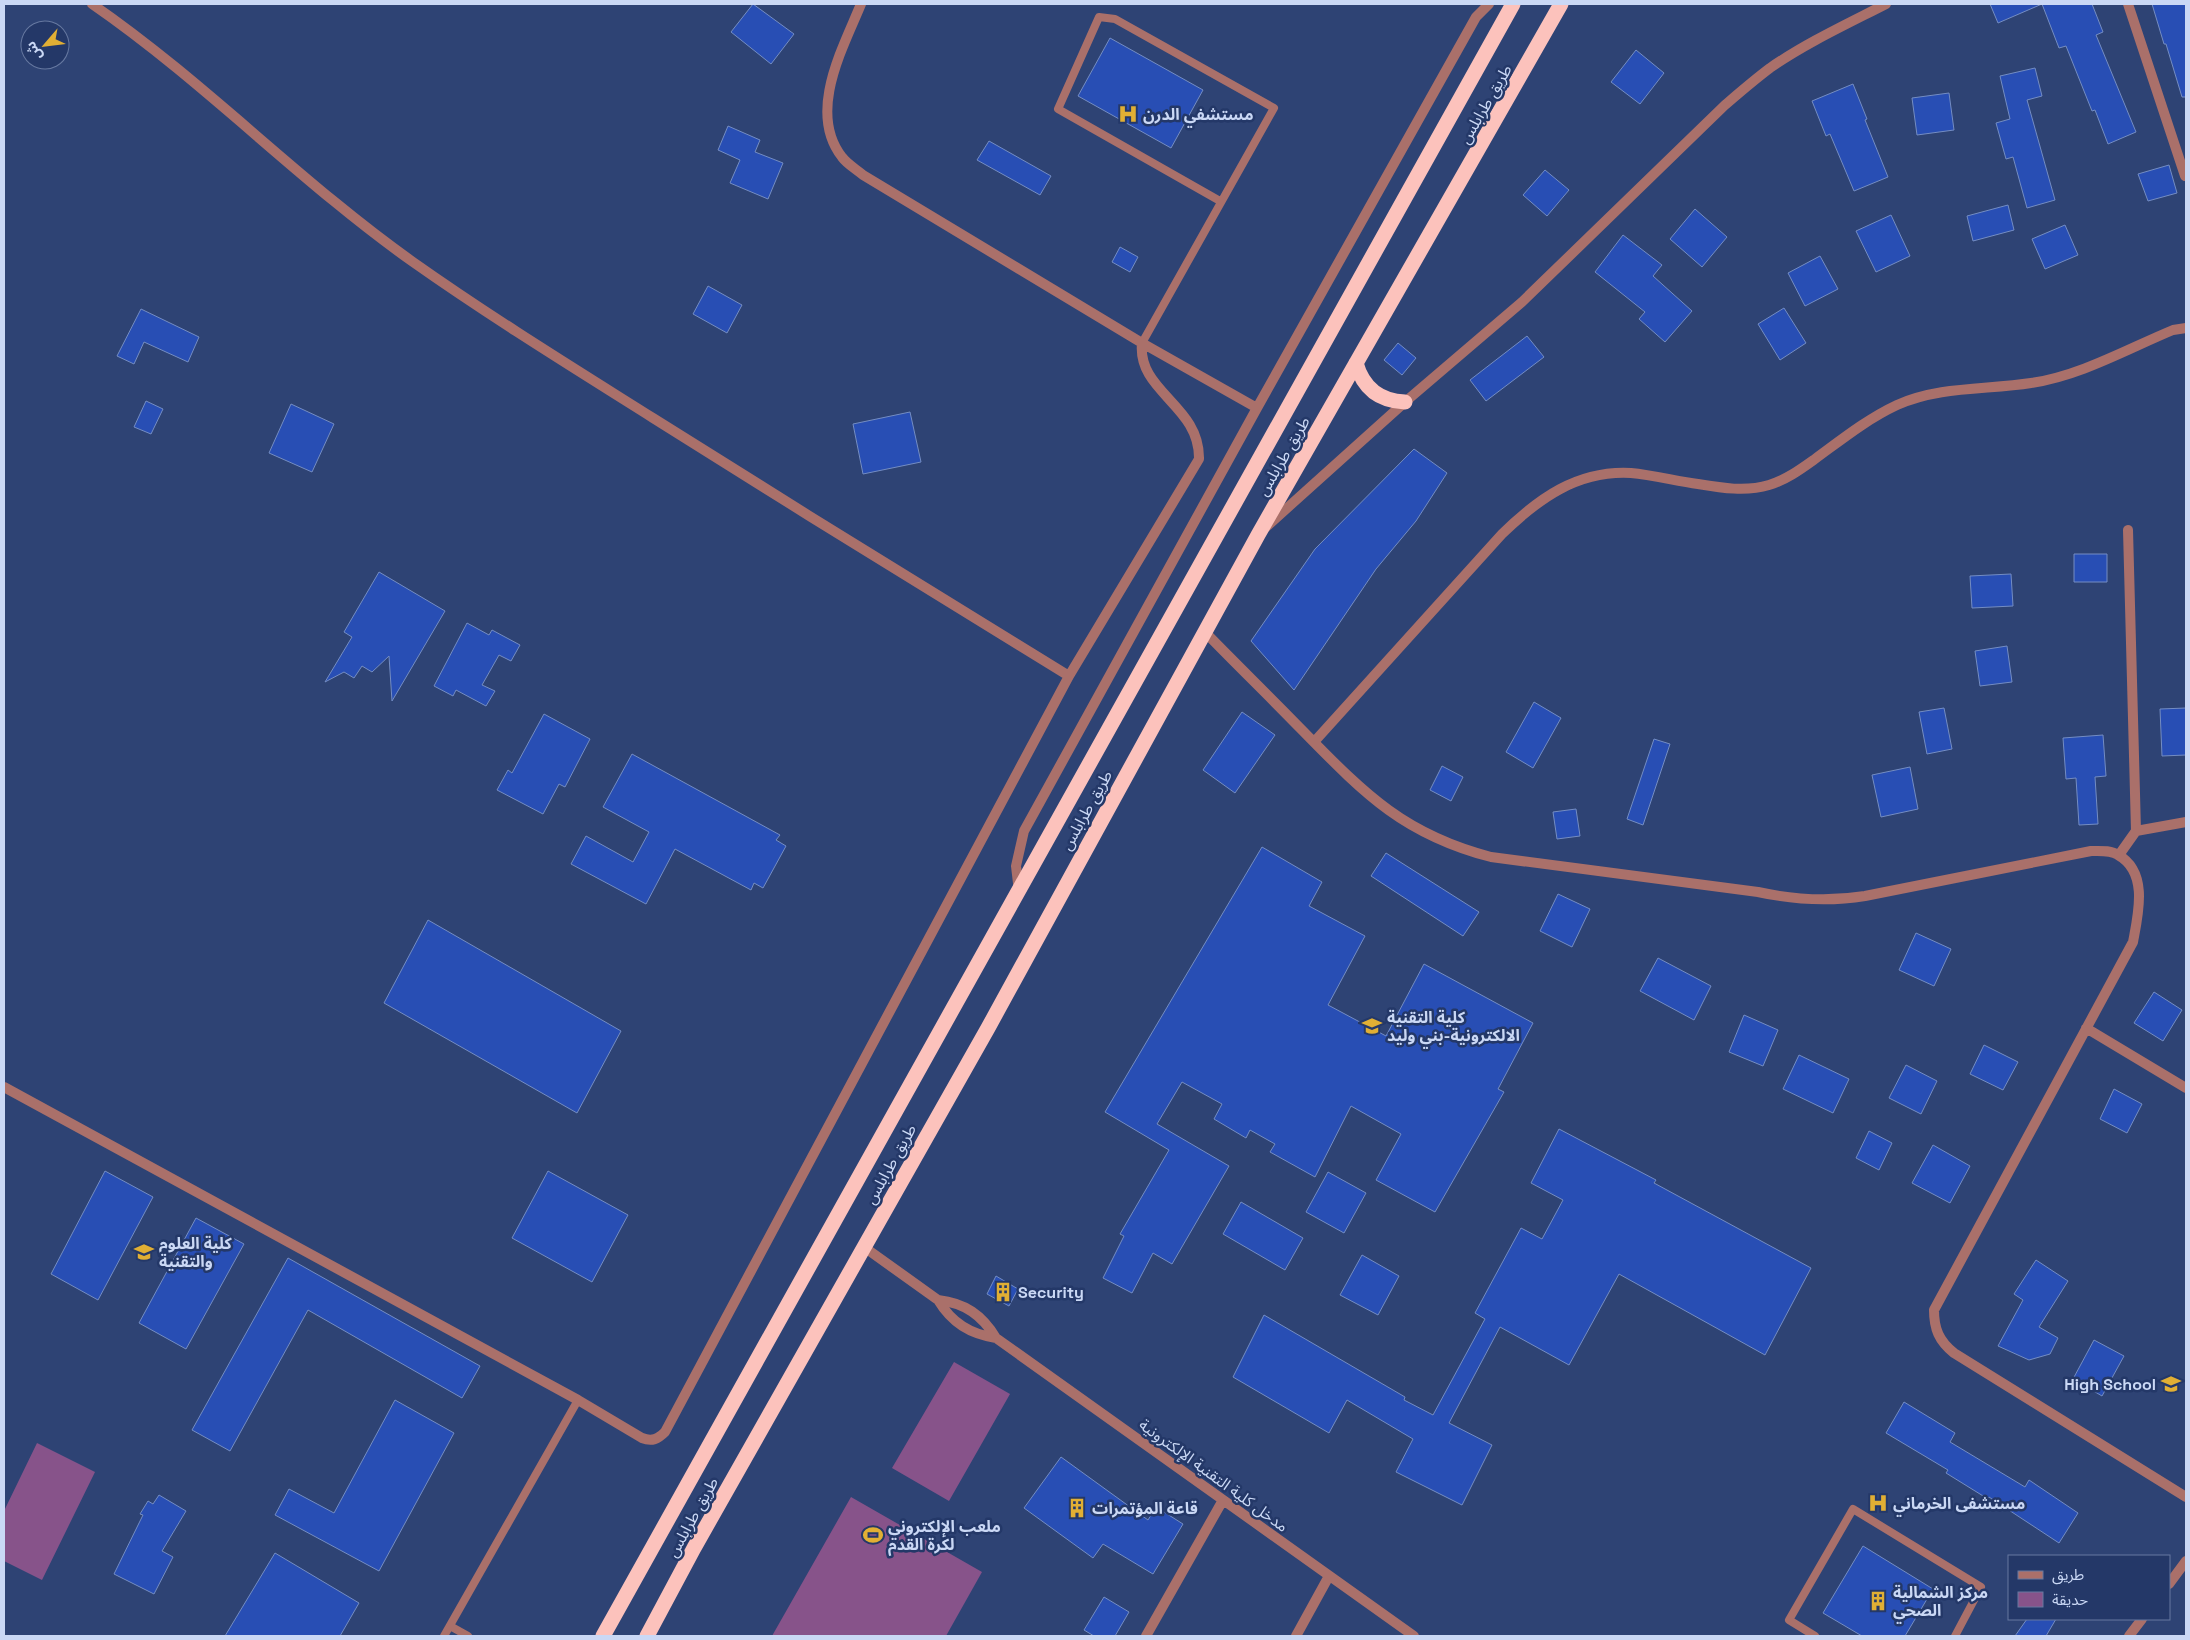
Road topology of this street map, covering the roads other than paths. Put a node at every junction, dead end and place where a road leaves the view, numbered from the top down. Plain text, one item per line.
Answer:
1 (92, 4) edge
2 (861, 4) edge
3 (1489, 4) edge
4 (1513, 4) edge
5 (1561, 4) edge
6 (1886, 4) edge
7 (2128, 4) edge
8 (2185, 176) edge
9 (1220, 201) dead end
10 (2186, 328) edge
11 (1142, 343) junction
12 (1356, 363) junction
13 (1405, 402) junction
14 (1257, 408) junction
15 (2128, 530) dead end
16 (1258, 535) junction
17 (1204, 631) junction
18 (1069, 676) junction
19 (1314, 742) junction
20 (2186, 822) edge
21 (2136, 831) junction
22 (2119, 855) junction
23 (1019, 892) junction
24 (2086, 1028) junction
25 (4, 1087) edge
26 (2186, 1088) edge
27 (864, 1247) junction
28 (938, 1300) junction
29 (996, 1338) junction
30 (578, 1400) junction
31 (2186, 1497) edge
32 (1223, 1500) junction
33 (2186, 1561) edge
34 (1329, 1576) junction
35 (2170, 1583) edge
36 (2141, 1620) edge
37 (450, 1626) junction
38 (444, 1636) edge
39 (468, 1636) edge
40 (603, 1636) edge
41 (647, 1636) edge
42 (1146, 1636) edge
43 (1296, 1636) edge
44 (1414, 1636) edge
45 (1814, 1636) edge
46 (1955, 1636) edge
47 (2129, 1636) edge

1 - 18 street
2 - 11 street
3 - 14 street
4 - 23 highway
5 - 12 highway, طريق طرابلس
6 - 13 street
7 - 8 street
9 - 11 lane
10 - 19 street
11 - 14 street
11 - 18 street
12 - 13 highway
12 - 16 highway, طريق طرابلس
13 - 16 street
14 - 23 street
15 - 21 street
16 - 17 highway, طريق طرابلس
17 - 19 street
17 - 27 highway, طريق طرابلس
18 - 30 street
19 - 22 street
20 - 21 street
21 - 22 street
22 - 24 street
23 - 40 highway
24 - 26 street
24 - 31 street
25 - 30 street
27 - 28 street
27 - 41 highway, طريق طرابلس
28 - 29 street
28 - 29 street
29 - 32 street, مدخل كلية التقنية الإلكترونية
30 - 37 lane
32 - 34 street, مدخل كلية التقنية الإلكترونية
32 - 42 street
33 - 35 street
34 - 43 street
34 - 44 street, مدخل كلية التقنية الإلكترونية
36 - 47 street
37 - 38 lane
37 - 39 lane
45 - 46 lane

